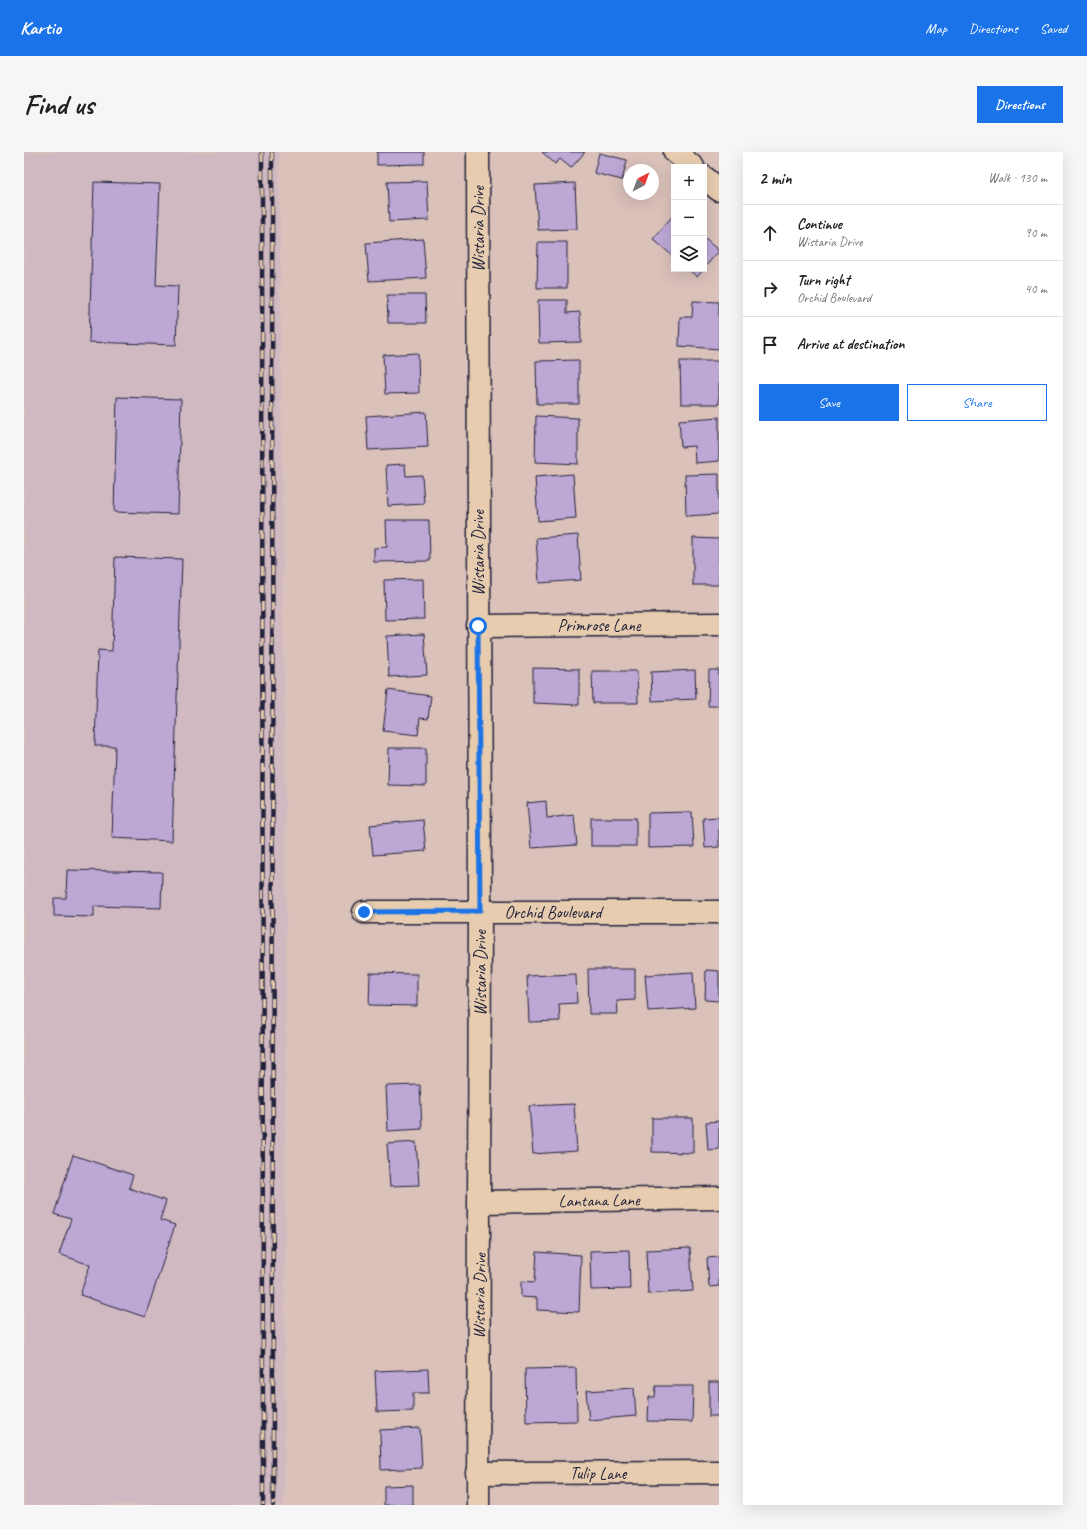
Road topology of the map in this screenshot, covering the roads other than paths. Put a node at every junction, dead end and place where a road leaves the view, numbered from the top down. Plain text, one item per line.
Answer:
1 (478, 152) edge
2 (675, 152) edge
3 (689, 164) edge
4 (707, 180) edge
5 (719, 190) edge
6 (719, 624) edge
7 (478, 626) junction
8 (480, 911) junction
9 (364, 912) dead end
10 (719, 912) edge
11 (719, 1198) edge
12 (480, 1202) junction
13 (719, 1472) edge
14 (477, 1473) junction
15 (478, 1505) edge

1 - 7 street, Wistaria Drive
2 - 3 street
4 - 5 street
6 - 7 street, Primrose Lane
7 - 8 street, Wistaria Drive
8 - 9 street, Orchid Boulevard
8 - 10 street, Orchid Boulevard
8 - 12 street, Wistaria Drive
11 - 12 street, Lantana Lane
12 - 14 street, Wistaria Drive
13 - 14 street, Tulip Lane
14 - 15 street, Wistaria Drive

